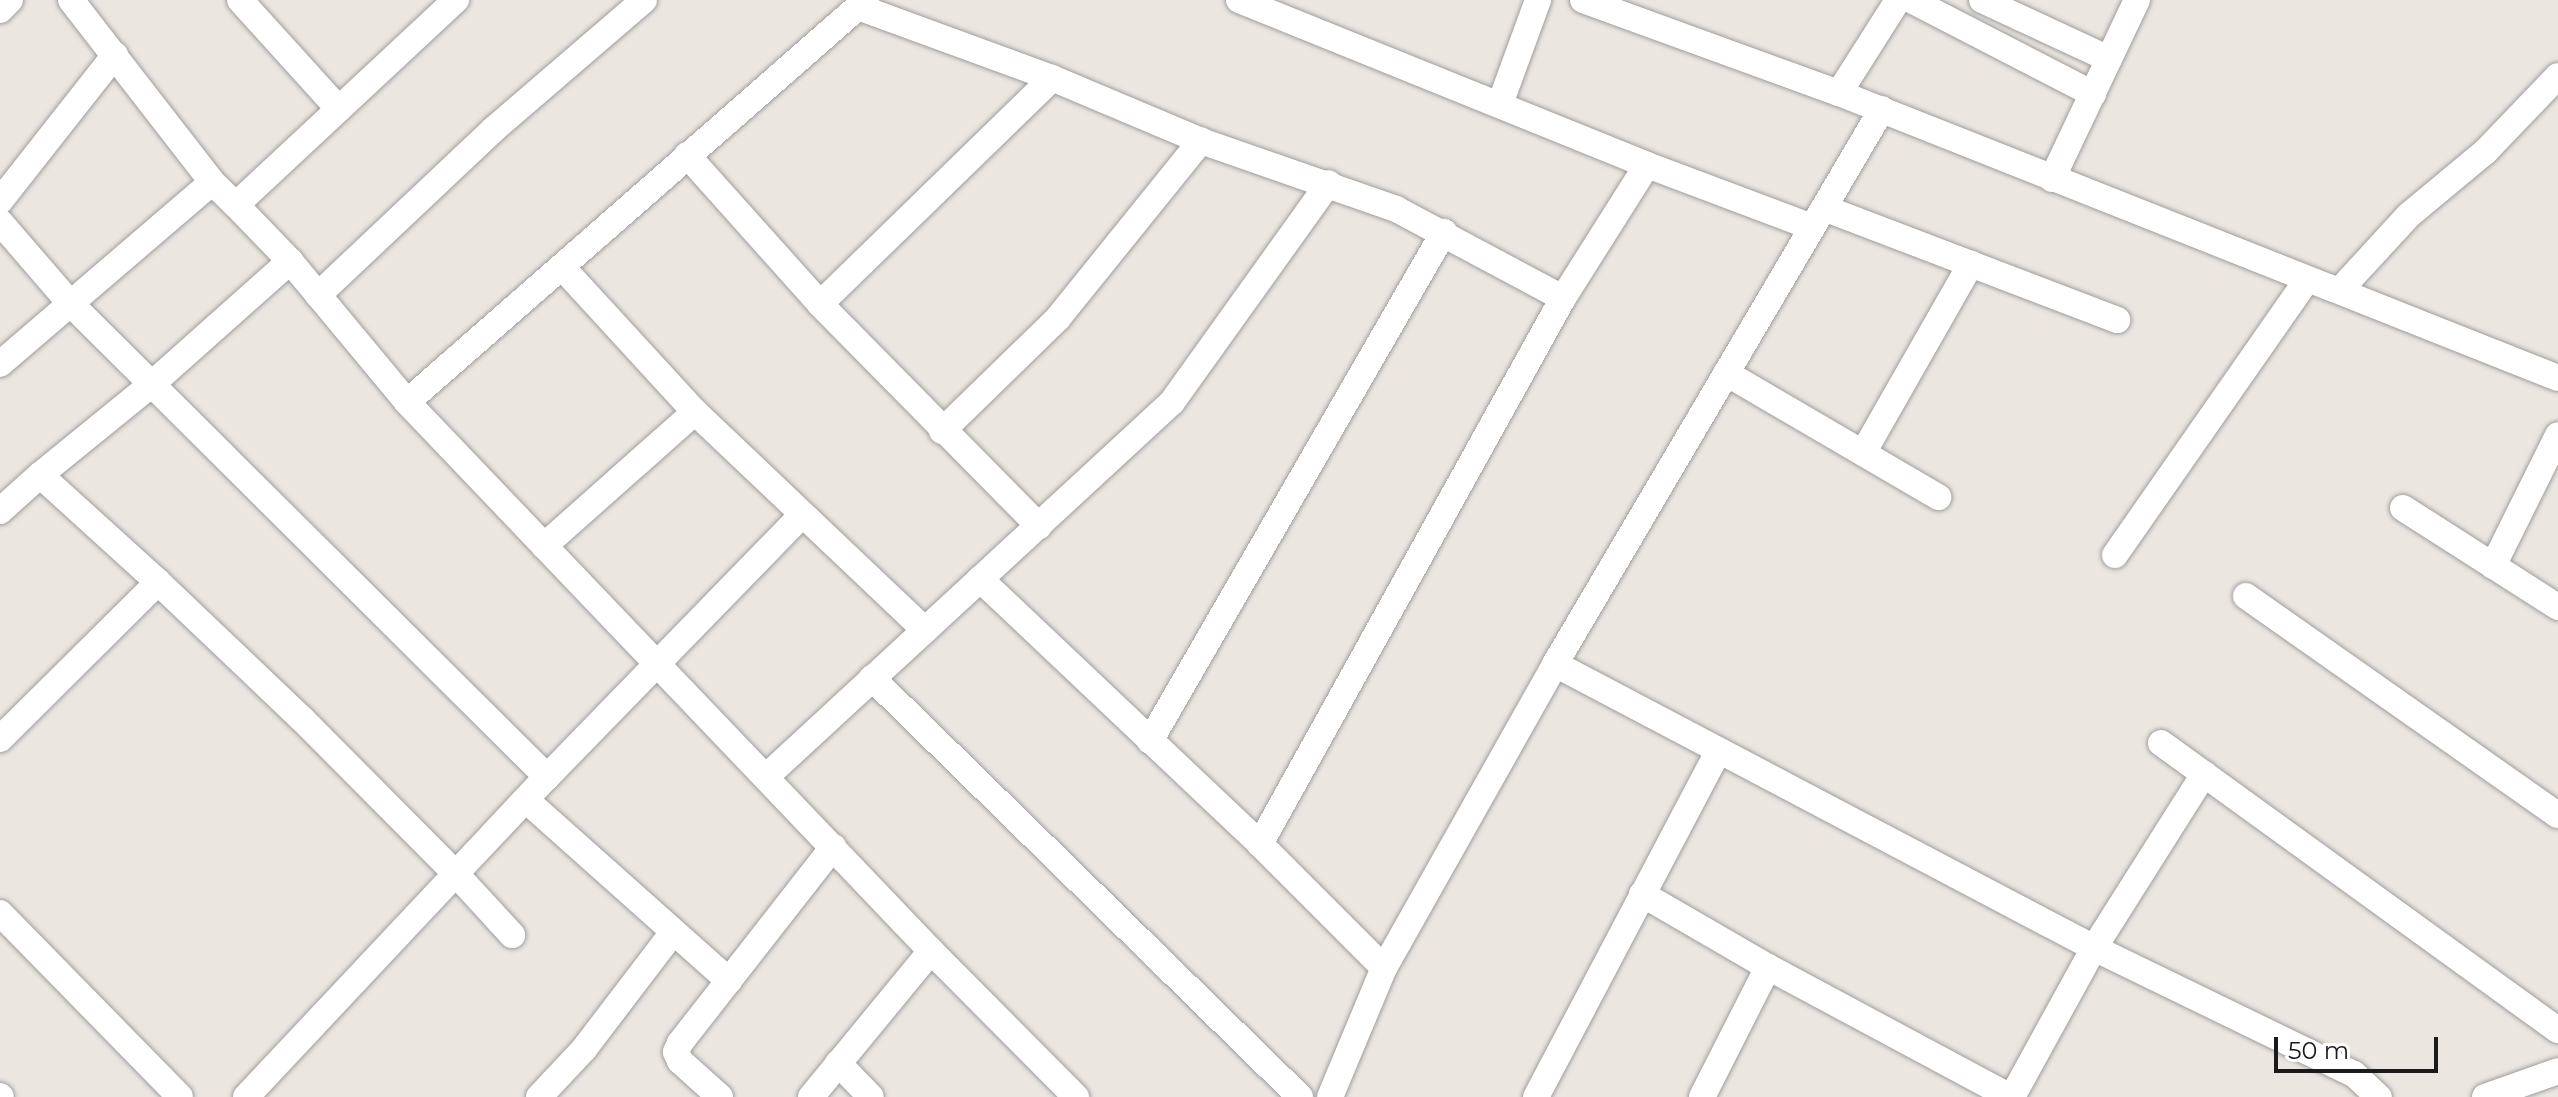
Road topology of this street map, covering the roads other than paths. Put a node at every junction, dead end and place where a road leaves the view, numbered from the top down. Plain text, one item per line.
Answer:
1 (10, 0) edge
2 (240, 0) edge
3 (456, 0) edge
4 (644, 0) edge
5 (1538, 0) edge
6 (1583, 0) edge
7 (1898, 0) edge
8 (1911, 0) edge
9 (1982, 0) edge
10 (2137, 0) edge
11 (1254, 3) edge
12 (862, 4) edge
13 (84, 5) edge
14 (0, 10) edge
15 (115, 55) junction
16 (2109, 59) junction
17 (2558, 76) edge
18 (1052, 78) junction
19 (1839, 93) junction
20 (2093, 94) junction
21 (1500, 104) junction
22 (339, 109) junction
23 (1882, 109) junction
24 (1201, 141) junction
25 (687, 155) junction
26 (1647, 165) junction
27 (2052, 179) junction
28 (212, 182) junction
29 (1329, 183) junction
30 (0, 201) edge
31 (236, 205) junction
32 (1818, 217) junction
33 (0, 222) edge
34 (1444, 232) junction
35 (290, 261) junction
36 (1971, 264) junction
37 (562, 267) junction
38 (2306, 281) junction
39 (2340, 290) junction
40 (318, 295) junction
41 (1563, 298) junction
42 (69, 302) junction
43 (820, 304) junction
44 (2117, 320) dead end
45 (0, 364) edge
46 (1726, 373) junction
47 (2558, 378) edge
48 (152, 384) junction
49 (407, 402) junction
50 (695, 412) junction
51 (942, 431) junction
52 (2558, 435) edge
53 (1863, 453) junction
54 (40, 475) junction
55 (1938, 497) dead end
56 (2403, 508) dead end
57 (0, 511) edge
58 (802, 515) junction
59 (1039, 526) junction
60 (544, 546) junction
61 (2115, 555) dead end
62 (2493, 566) junction
63 (980, 579) junction
64 (158, 582) junction
65 (2246, 596) dead end
66 (2558, 607) edge
67 (925, 630) junction
68 (657, 664) junction
69 (1555, 664) junction
70 (872, 678) junction
71 (0, 739) edge
72 (1150, 741) junction
73 (2161, 743) dead end
74 (1718, 752) junction
75 (2204, 774) junction
76 (767, 776) junction
77 (547, 777) junction
78 (526, 800) junction
79 (2558, 815) edge
80 (1260, 844) junction
81 (833, 847) junction
82 (456, 874) junction
83 (1642, 894) junction
84 (0, 913) edge
85 (673, 932) junction
86 (512, 935) dead end
87 (2094, 948) junction
88 (931, 951) junction
89 (1768, 967) junction
90 (1384, 968) junction
91 (729, 981) junction
92 (2558, 1030) edge
93 (838, 1063) junction
94 (2558, 1071) edge
95 (180, 1097) edge
96 (246, 1097) edge
97 (539, 1097) edge
98 (720, 1097) edge
99 (811, 1097) edge
100 (871, 1097) edge
101 (1076, 1097) edge
102 (1300, 1097) edge
103 (1330, 1097) edge
104 (1536, 1097) edge
105 (1702, 1097) edge
106 (2011, 1097) edge
107 (2379, 1097) edge
108 (2485, 1097) edge

1 - 14 street
2 - 22 street
3 - 22 street
4 - 40 street
5 - 21 street
6 - 19 street
7 - 19 street
8 - 20 street
9 - 16 street
10 - 16 street
11 - 21 street
12 - 18 street
12 - 25 street
13 - 15 street
15 - 28 street
15 - 30 street
16 - 20 street
17 - 39 street
18 - 24 street
18 - 43 street
19 - 23 street
20 - 27 street
21 - 26 street
22 - 31 street
23 - 27 street
23 - 32 street
24 - 29 street
24 - 51 street
25 - 37 street
25 - 43 street
26 - 32 street
26 - 41 street
27 - 38 street
28 - 31 street
28 - 42 street
29 - 34 street
29 - 59 street
31 - 35 street
32 - 36 street
32 - 46 street
33 - 42 street
34 - 41 street
34 - 72 street
35 - 40 street
35 - 48 street
36 - 44 street
36 - 53 street
37 - 49 street
37 - 50 street
38 - 39 street
38 - 61 street
39 - 47 street
40 - 49 street
41 - 80 street
42 - 45 street
42 - 48 street
43 - 51 street
46 - 53 street
46 - 69 street
48 - 54 street
48 - 77 street
49 - 60 street
50 - 58 street
50 - 60 street
51 - 59 street
52 - 62 street
53 - 55 street
54 - 57 street
54 - 64 street
56 - 62 street
58 - 67 street
58 - 68 street
59 - 63 street
60 - 68 street
62 - 66 street
63 - 67 street
63 - 72 street
64 - 71 street
64 - 82 street
65 - 79 street
67 - 70 street
68 - 76 street
68 - 77 street
69 - 74 street
69 - 90 street
70 - 76 street
70 - 102 street
72 - 80 street
73 - 75 street
74 - 83 street
74 - 87 street
75 - 87 street
75 - 92 street
76 - 81 street
77 - 78 street
78 - 82 street
78 - 85 street
80 - 90 street
81 - 88 street
81 - 91 street
82 - 86 street
82 - 96 street
83 - 89 street
83 - 104 street
84 - 95 street
85 - 91 street
85 - 97 street
87 - 106 street
87 - 107 street
88 - 93 street
88 - 101 street
89 - 105 street
89 - 106 street
90 - 103 street
91 - 98 street
93 - 99 street
93 - 100 street
94 - 108 street

